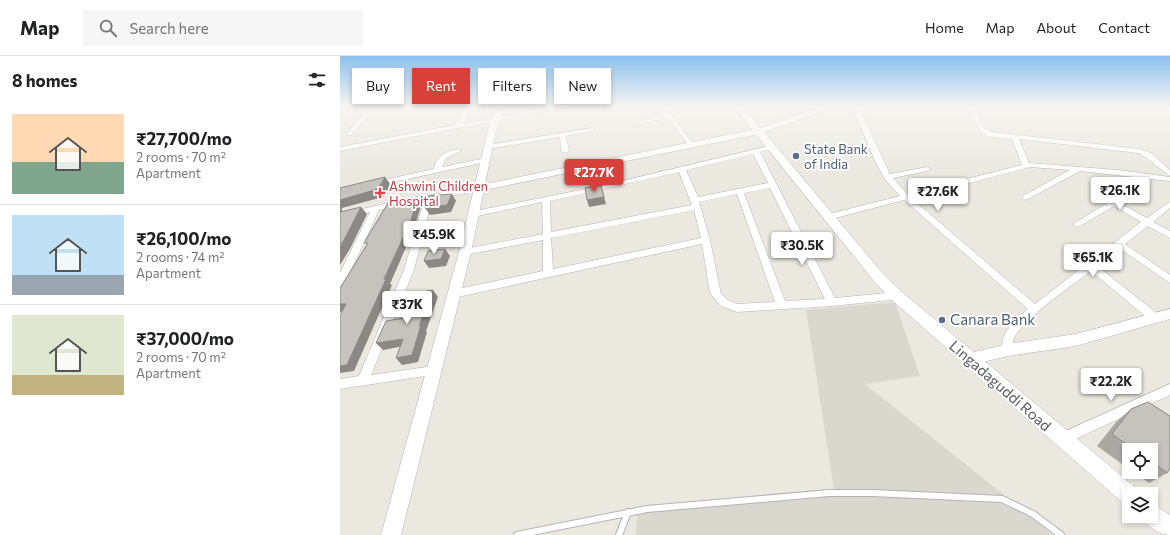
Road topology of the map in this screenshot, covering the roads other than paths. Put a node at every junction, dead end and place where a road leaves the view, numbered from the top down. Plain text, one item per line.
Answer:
1 (354, 128) edge
2 (446, 128) edge
3 (492, 128) edge
4 (679, 128) edge
5 (757, 128) edge
6 (767, 128) edge
7 (865, 128) edge
8 (982, 128) edge
9 (592, 130) dead end
10 (759, 131) junction
11 (349, 134) dead end
12 (563, 135) junction
13 (1015, 138) junction
14 (691, 145) junction
15 (488, 147) junction
16 (773, 147) junction
17 (340, 149) edge
18 (457, 151) dead end
19 (565, 152) dead end
20 (756, 152) junction
21 (486, 160) junction
22 (1026, 165) junction
23 (438, 169) junction
24 (927, 169) dead end
25 (1078, 169) junction
26 (682, 170) junction
27 (1170, 174) edge
28 (1149, 176) junction
29 (888, 177) junction
30 (1170, 179) edge
31 (368, 185) edge
32 (772, 185) junction
33 (480, 188) junction
34 (740, 192) junction
35 (429, 197) junction
36 (906, 198) junction
37 (1026, 198) dead end
38 (546, 200) junction
39 (1114, 203) junction
40 (696, 204) junction
41 (1170, 204) edge
42 (376, 208) junction
43 (473, 214) junction
44 (340, 217) edge
45 (828, 217) junction
46 (1148, 222) junction
47 (1077, 224) dead end
48 (1170, 235) edge
49 (547, 236) junction
50 (706, 240) junction
51 (1119, 244) junction
52 (465, 252) junction
53 (1091, 266) junction
54 (548, 274) junction
55 (1170, 280) edge
56 (340, 282) edge
57 (453, 294) junction
58 (897, 296) junction
59 (832, 302) junction
60 (781, 305) junction
61 (1034, 309) junction
62 (1170, 314) edge
63 (1155, 318) junction
64 (1008, 350) junction
65 (970, 359) junction
66 (434, 371) junction
67 (363, 381) junction
68 (340, 384) edge
69 (1170, 389) edge
70 (1062, 439) junction
71 (1122, 489) edge
72 (628, 512) junction
73 (1158, 519) edge
74 (1170, 528) edge
75 (393, 535) edge
76 (517, 535) edge
77 (619, 535) edge
78 (1061, 535) edge

1 - 11 street
2 - 17 street
3 - 15 street
4 - 14 street
5 - 10 main road, Lingadaguddi Road
6 - 10 street
7 - 29 street
8 - 13 street
9 - 12 street
10 - 14 street
10 - 16 main road, Lingadaguddi Road
12 - 15 street
12 - 19 street
13 - 22 street
13 - 27 street
14 - 33 street
15 - 21 street
16 - 20 street
16 - 45 main road, Lingadaguddi Road
18 - 23 street
20 - 26 street
20 - 32 street
21 - 23 street
21 - 33 street
22 - 25 street
22 - 36 street
23 - 31 street
24 - 29 street
25 - 28 street
25 - 37 street
26 - 38 street
26 - 40 street
28 - 30 street
28 - 39 street
29 - 36 street
32 - 34 street
32 - 59 street
33 - 35 street
33 - 43 street
34 - 40 street
34 - 60 street
35 - 42 street
35 - 67 street
36 - 45 street
36 - 61 street
38 - 43 street
38 - 49 street
39 - 46 street
39 - 47 street
40 - 49 street
40 - 50 street
41 - 46 street
42 - 44 street
42 - 56 street
43 - 52 street
45 - 58 main road, Lingadaguddi Road
46 - 48 street
46 - 51 street
49 - 52 street
49 - 54 street
50 - 54 street
50 - 60 street
51 - 53 street
51 - 55 street
52 - 57 street
53 - 61 street
53 - 63 street
54 - 57 street
57 - 66 street
58 - 59 street
58 - 65 main road, Lingadaguddi Road
59 - 60 street
61 - 64 street
62 - 63 street
63 - 64 street
64 - 65 street
65 - 70 main road, Lingadaguddi Road
66 - 67 street
66 - 75 street
67 - 68 street
69 - 70 street
70 - 71 main road, Lingadaguddi Road
72 - 76 lane
72 - 77 lane
72 - 78 lane
73 - 74 main road

